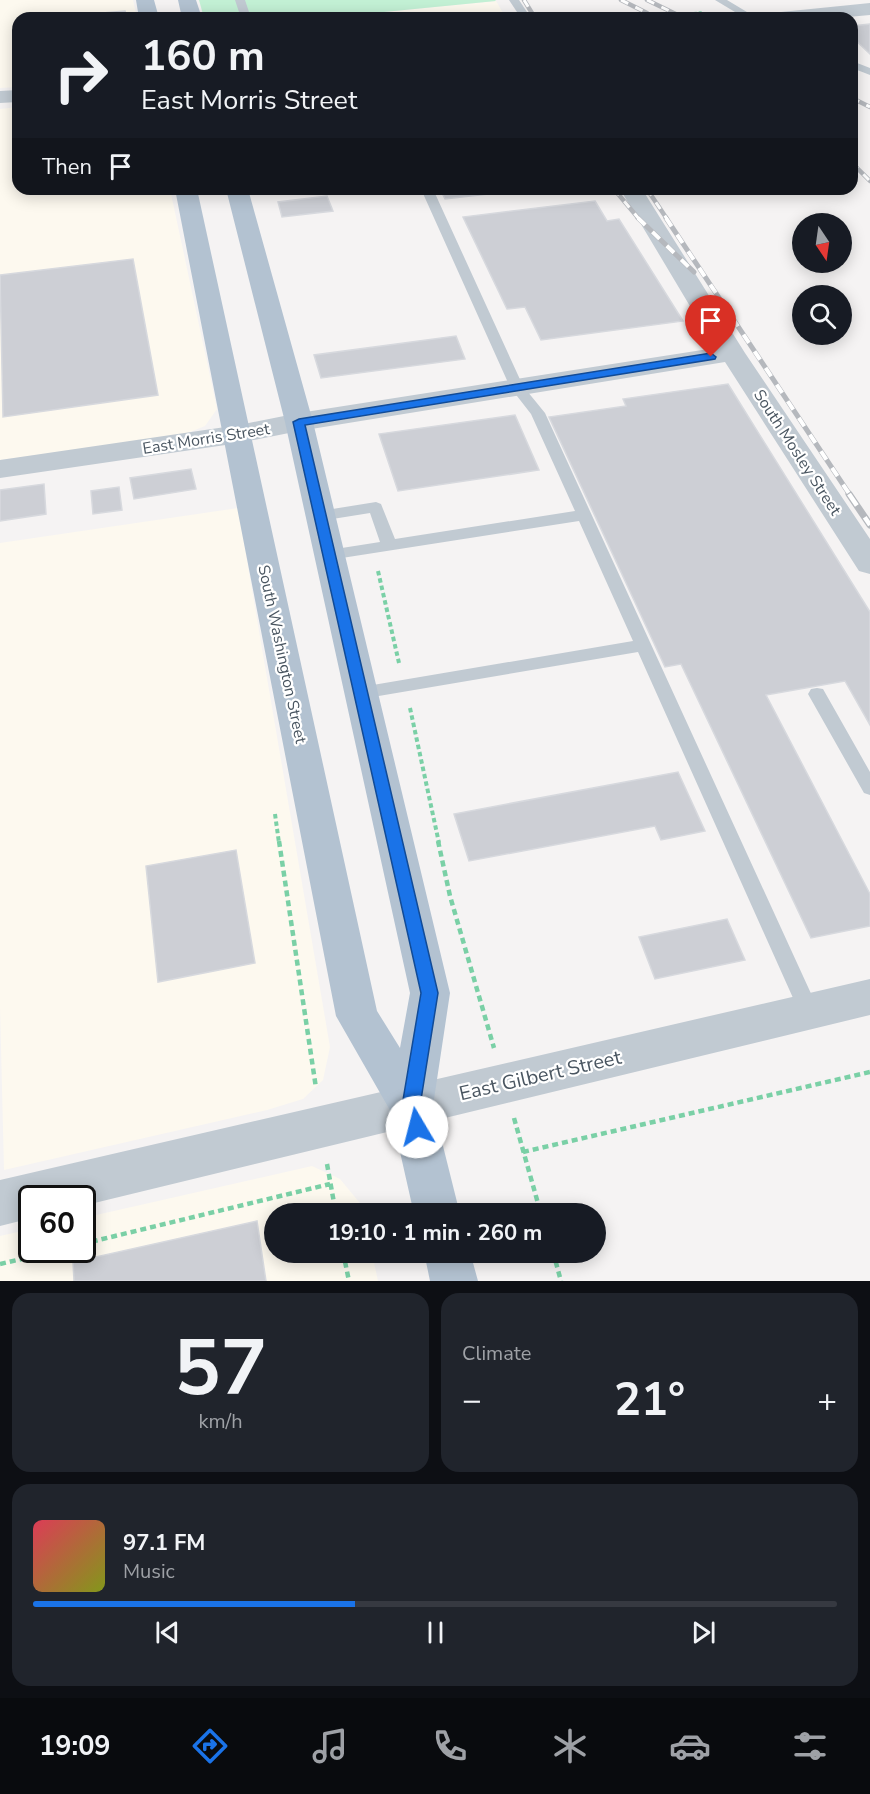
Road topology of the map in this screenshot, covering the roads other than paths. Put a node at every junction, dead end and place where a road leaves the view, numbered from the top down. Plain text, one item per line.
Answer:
1 (720, 0) edge
2 (870, 9) edge
3 (741, 12) edge
4 (840, 12) edge
5 (187, 195) edge
6 (239, 195) edge
7 (430, 195) edge
8 (635, 195) edge
9 (732, 353) junction
10 (517, 387) junction
11 (299, 422) junction
12 (238, 434) junction
13 (0, 469) edge
14 (584, 515) junction
15 (320, 516) junction
16 (389, 545) junction
17 (329, 555) junction
18 (870, 563) edge
19 (644, 645) junction
20 (361, 693) junction
21 (817, 694) dead end
22 (870, 788) edge
23 (870, 997) edge
24 (809, 1011) junction
25 (411, 1106) junction
26 (0, 1203) edge
27 (435, 1203) edge
28 (450, 1263) edge
29 (454, 1281) edge

1 - 3 lane
2 - 4 street
5 - 12 main road, South Washington Street
6 - 11 main road, South Washington Street
7 - 10 lane
8 - 9 street, South Mosley Street
9 - 10 street, East Morris Street
9 - 18 street, South Mosley Street
10 - 11 street, East Morris Street
10 - 14 lane
11 - 12 street, East Morris Street
11 - 15 main road, South Washington Street
12 - 13 street, East Morris Street
12 - 25 main road, South Washington Street
14 - 16 lane
14 - 19 lane
15 - 16 lane
15 - 17 main road, South Washington Street
16 - 17 lane
17 - 20 main road, South Washington Street
19 - 20 lane
19 - 24 lane
20 - 25 main road, South Washington Street
21 - 22 lane
23 - 24 street, East Gilbert Street
24 - 25 street, East Gilbert Street
25 - 26 street, East Gilbert Street
25 - 27 main road, South Washington Street
28 - 29 main road

